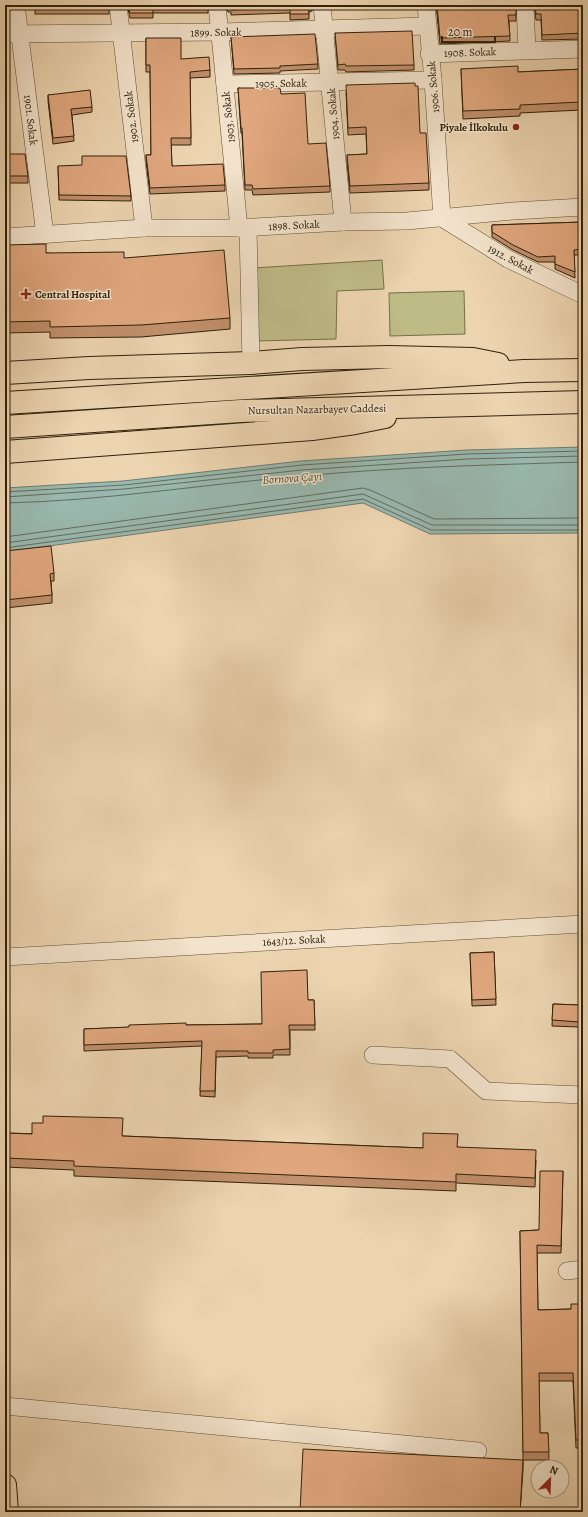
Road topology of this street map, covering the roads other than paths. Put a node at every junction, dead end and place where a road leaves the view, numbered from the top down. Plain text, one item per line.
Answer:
1 (16, 5) edge
2 (118, 5) edge
3 (217, 5) edge
4 (322, 5) edge
5 (426, 5) edge
6 (525, 5) edge
7 (427, 26) junction
8 (324, 28) junction
9 (220, 32) junction
10 (121, 33) junction
11 (12, 34) edge
12 (583, 49) edge
13 (527, 50) junction
14 (429, 54) junction
15 (433, 80) junction
16 (330, 82) junction
17 (225, 84) junction
18 (583, 207) edge
19 (442, 218) junction
20 (343, 222) junction
21 (144, 228) junction
22 (244, 228) junction
23 (45, 234) junction
24 (5, 237) edge
25 (583, 294) edge
26 (251, 363) junction
27 (583, 370) edge
28 (524, 371) junction
29 (5, 373) edge
30 (583, 402) edge
31 (5, 403) edge
32 (441, 406) junction
33 (5, 427) edge
34 (5, 452) edge
35 (583, 924) edge
36 (5, 957) edge
37 (372, 1054) dead end
38 (583, 1095) edge
39 (5, 1406) edge
40 (478, 1451) dead end
41 (5, 1485) edge
42 (7, 1512) edge

1 - 11 street, 1901. Sokak
2 - 10 street, 1902. Sokak
3 - 9 street, 1903. Sokak
4 - 8 street, 1904. Sokak
5 - 7 street, 1906. Sokak
6 - 13 street
7 - 8 street, 1899. Sokak
7 - 14 street, 1906. Sokak
8 - 9 street, 1899. Sokak
8 - 16 street, 1904. Sokak
9 - 10 street, 1899. Sokak
9 - 17 street, 1903. Sokak
10 - 11 street, 1899. Sokak
10 - 21 street, 1902. Sokak
11 - 23 street, 1901. Sokak
12 - 13 street, 1908. Sokak
13 - 14 street, 1908. Sokak
14 - 15 street, 1906. Sokak
15 - 16 street, 1905. Sokak
15 - 19 street, 1906. Sokak
16 - 17 street, 1905. Sokak
16 - 20 street, 1904. Sokak
17 - 22 street, 1903. Sokak
18 - 19 street, 1898. Sokak
19 - 20 street, 1898. Sokak
19 - 25 street, 1912. Sokak
20 - 22 street, 1898. Sokak
21 - 22 street, 1898. Sokak
21 - 23 street, 1898. Sokak
22 - 26 street, 1903. Sokak
23 - 24 street, 1898. Sokak
26 - 28 main road
26 - 29 main road
27 - 28 main road, Nursultan Nazarbayev Caddesi
28 - 31 main road, Nursultan Nazarbayev Caddesi
30 - 32 main road, Nursultan Nazarbayev Caddesi
32 - 33 main road, Nursultan Nazarbayev Caddesi
32 - 34 main road
35 - 36 street, 1643/12. Sokak
37 - 38 street
39 - 40 street
41 - 42 main road

